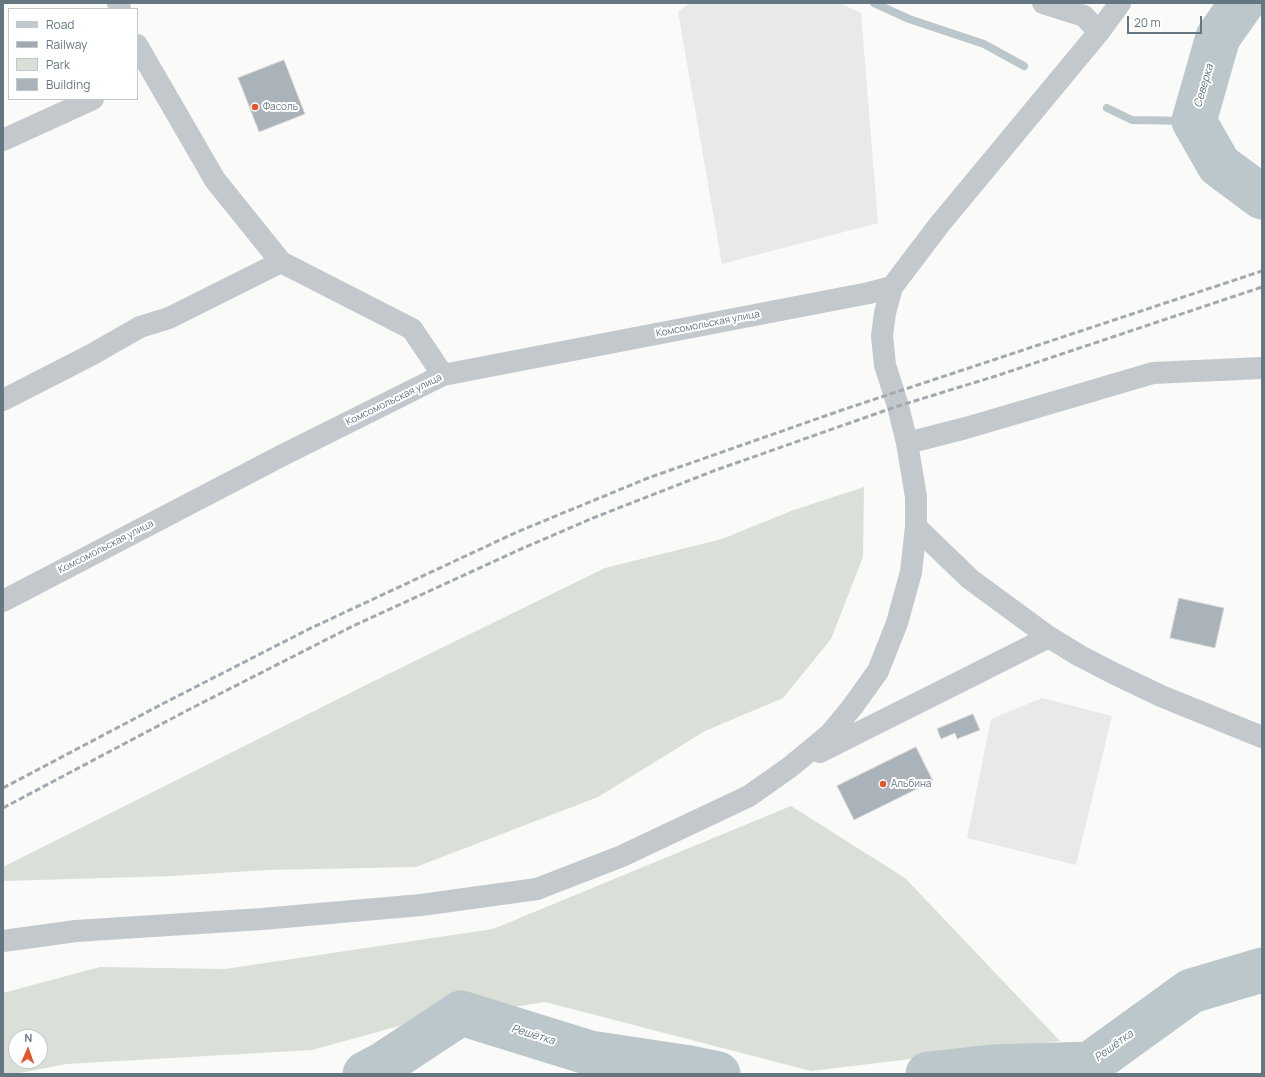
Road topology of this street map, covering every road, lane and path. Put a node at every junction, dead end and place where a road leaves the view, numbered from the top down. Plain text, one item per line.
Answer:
1 (1044, 3) edge
2 (1120, 3) edge
3 (1100, 32) junction
4 (138, 49) edge
5 (145, 76) edge
6 (92, 100) edge
7 (3, 140) edge
8 (281, 262) junction
9 (892, 287) junction
10 (1262, 368) edge
11 (444, 374) junction
12 (3, 400) edge
13 (907, 443) junction
14 (916, 527) junction
15 (3, 601) edge
16 (1048, 637) junction
17 (1262, 737) edge
18 (790, 766) junction
19 (3, 941) edge

1 - 3 street
2 - 3 street
3 - 9 street
4 - 5 street
5 - 8 street
6 - 7 street
8 - 11 street
8 - 12 street
9 - 11 street, Комсомольская улица
9 - 13 street
10 - 13 street
11 - 15 street, Комсомольская улица
13 - 14 street
14 - 16 street
14 - 18 street
16 - 17 street
16 - 18 street
18 - 19 street

